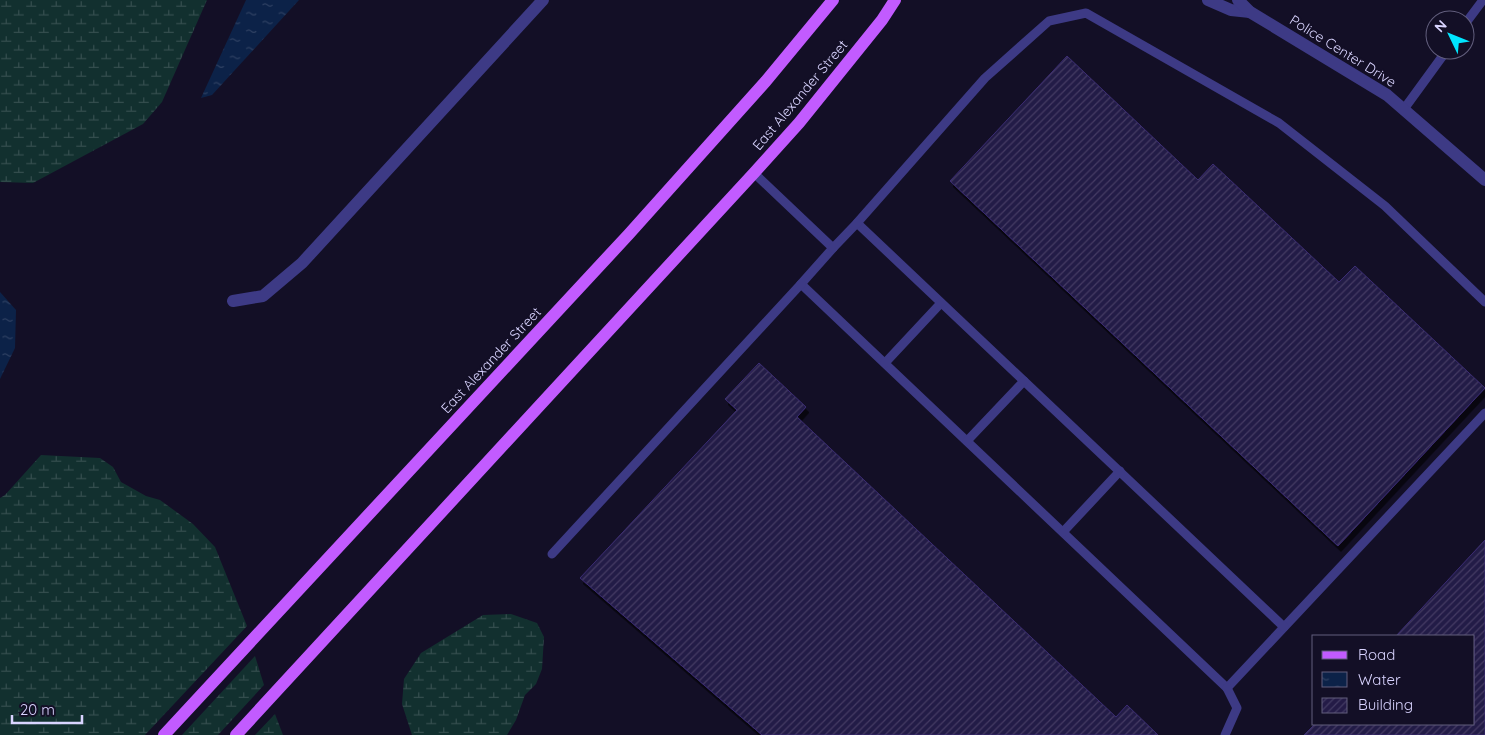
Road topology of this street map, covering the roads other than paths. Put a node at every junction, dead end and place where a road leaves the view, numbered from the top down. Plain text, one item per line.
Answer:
1 (543, 0) edge
2 (833, 0) edge
3 (895, 0) edge
4 (1208, 0) edge
5 (1238, 0) edge
6 (1483, 0) edge
7 (1475, 11) edge
8 (1250, 12) junction
9 (1440, 60) edge
10 (1404, 109) junction
11 (754, 173) junction
12 (1485, 180) edge
13 (857, 223) junction
14 (832, 248) junction
15 (801, 284) junction
16 (233, 301) dead end
17 (1485, 302) edge
18 (941, 303) junction
19 (885, 363) junction
20 (1024, 380) junction
21 (1485, 413) edge
22 (967, 441) junction
23 (1120, 471) junction
24 (1063, 532) junction
25 (552, 554) dead end
26 (1284, 627) junction
27 (1227, 688) junction
28 (164, 735) edge
29 (236, 735) edge
30 (1225, 735) edge

1 - 16 street
2 - 28 main road, East Alexander Street
3 - 11 main road, East Alexander Street
4 - 8 street, Police Center Drive
5 - 8 street, Police Center Drive
6 - 7 lane
8 - 10 street, Police Center Drive
9 - 10 lane
10 - 12 street, Police Center Drive
11 - 14 lane
11 - 29 main road, East Alexander Street
13 - 14 lane
13 - 17 lane
13 - 18 lane
14 - 15 lane
15 - 19 lane
15 - 25 lane
18 - 19 lane
18 - 20 lane
19 - 22 lane
20 - 22 lane
20 - 23 lane
21 - 26 lane
22 - 24 lane
23 - 24 lane
23 - 26 lane
24 - 27 lane
26 - 27 lane
27 - 30 lane

